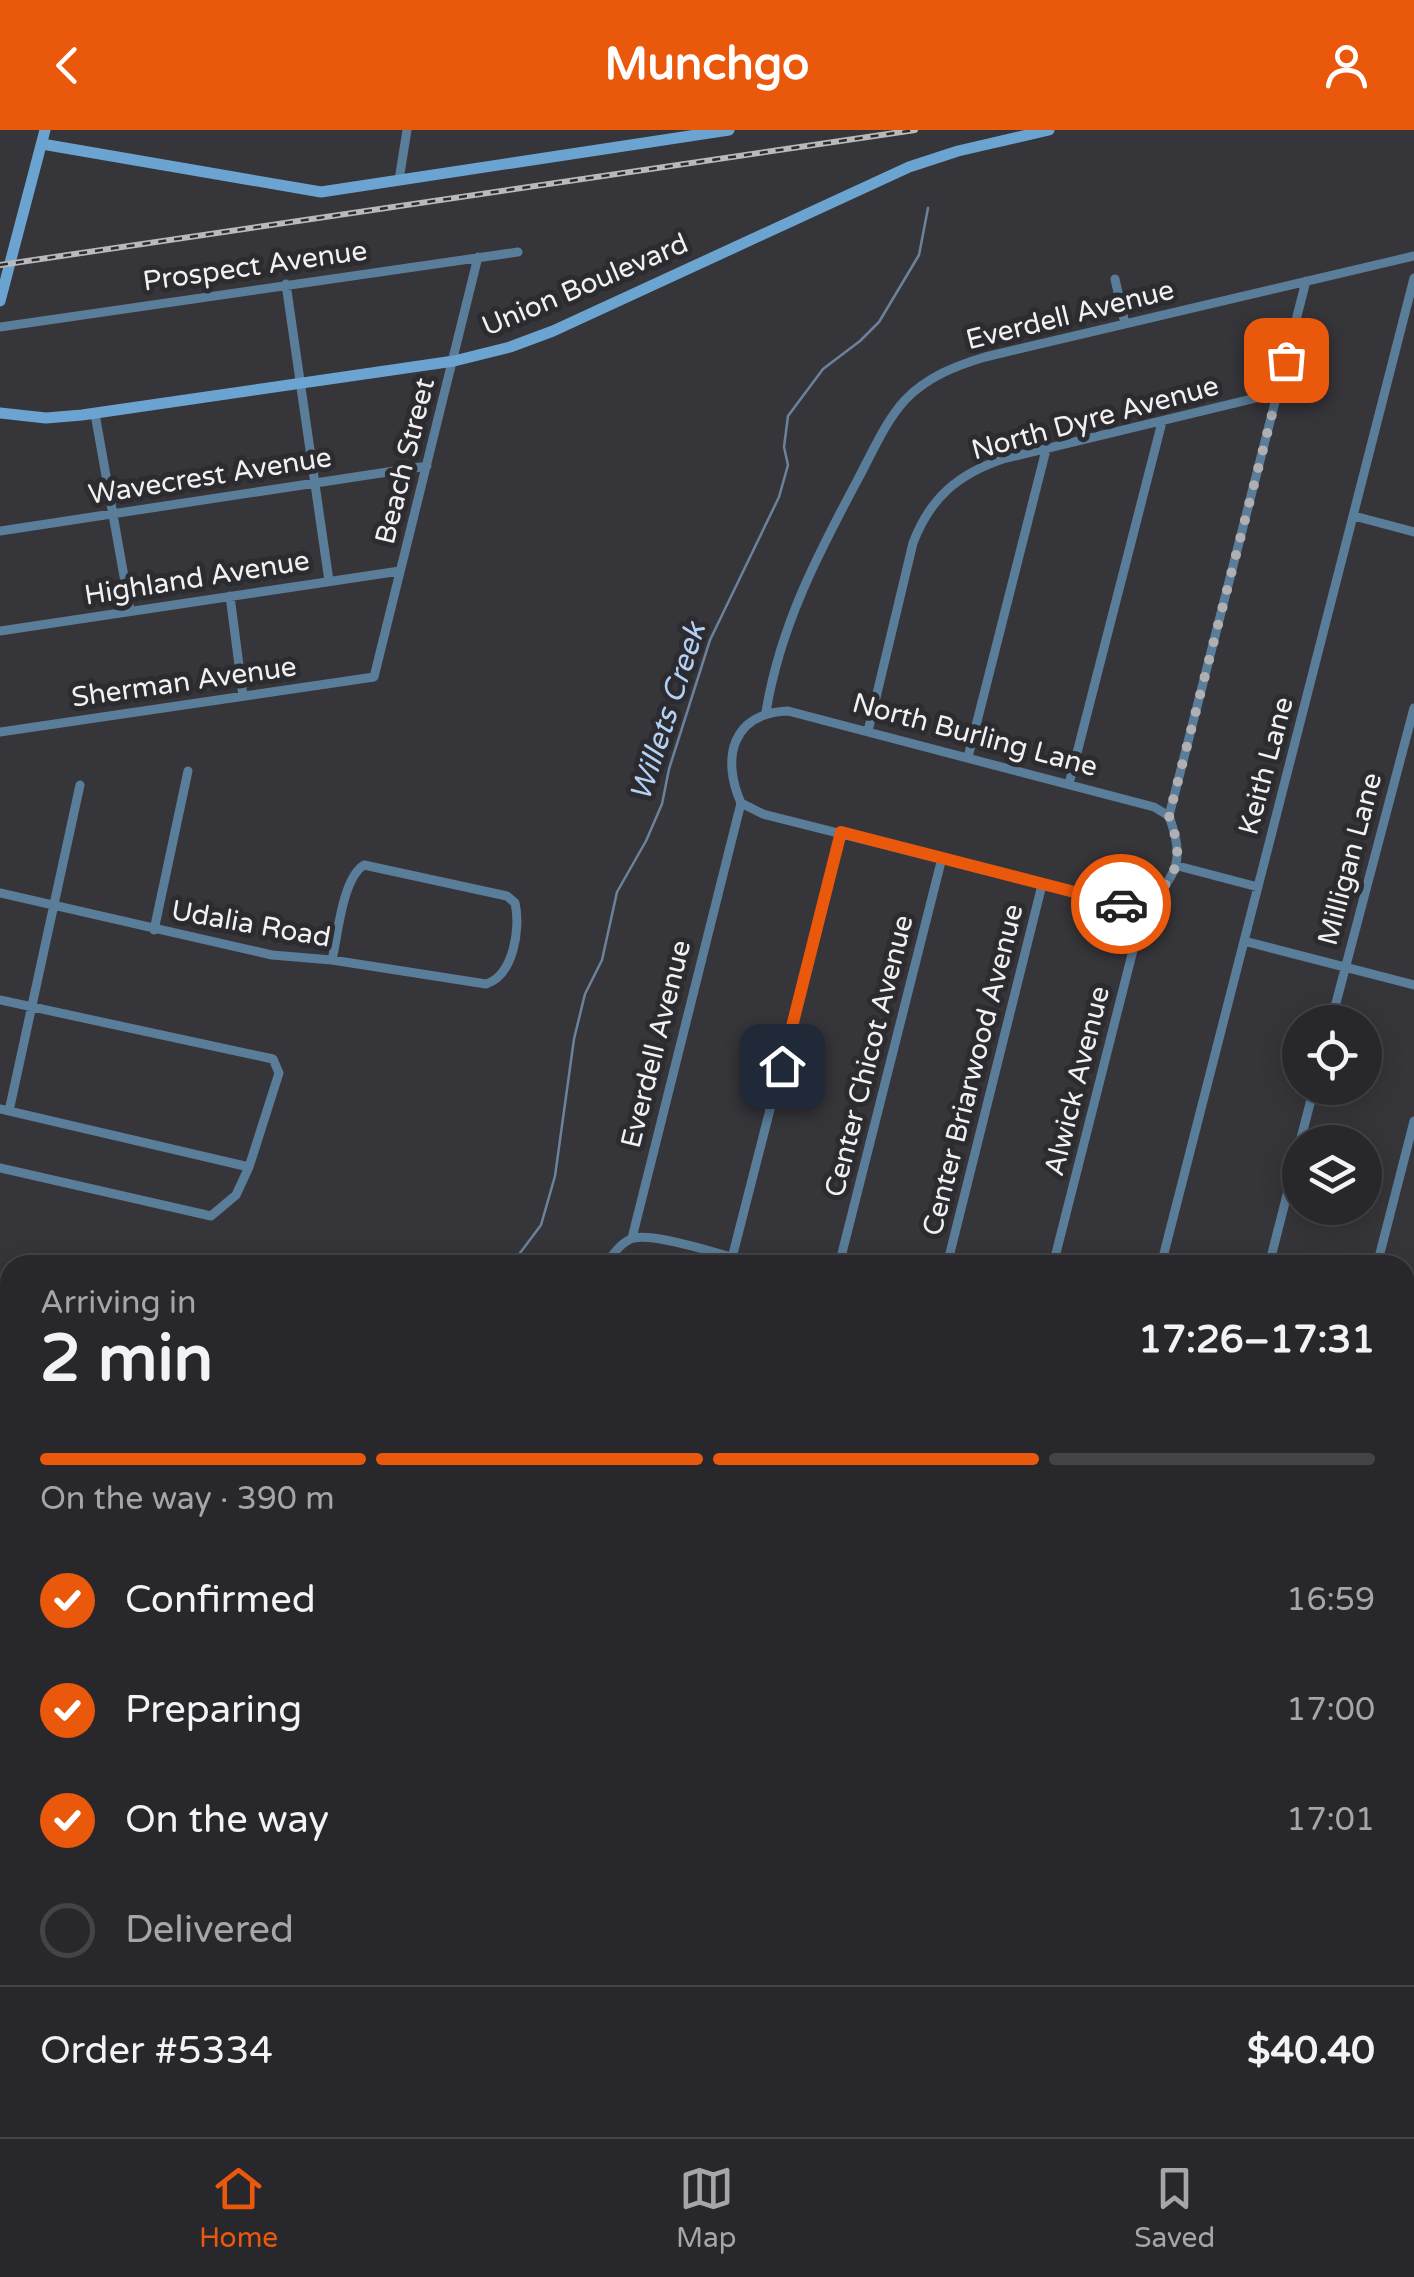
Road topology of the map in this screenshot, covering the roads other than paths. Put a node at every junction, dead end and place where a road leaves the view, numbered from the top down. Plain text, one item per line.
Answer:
1 (45, 130) edge
2 (407, 130) edge
3 (729, 130) edge
4 (1049, 130) edge
5 (662, 135) edge
6 (42, 144) junction
7 (399, 180) junction
8 (518, 252) dead end
9 (1414, 256) edge
10 (478, 257) junction
11 (1115, 278) dead end
12 (1414, 278) edge
13 (1306, 281) junction
14 (286, 284) junction
15 (0, 301) edge
16 (1125, 324) junction
17 (0, 326) edge
18 (454, 361) junction
19 (301, 383) junction
20 (1277, 393) junction
21 (0, 412) edge
22 (95, 414) junction
23 (1162, 422) junction
24 (1046, 450) junction
25 (427, 466) junction
26 (315, 482) junction
27 (112, 514) junction
28 (1354, 516) junction
29 (0, 531) edge
30 (1414, 532) edge
31 (400, 571) junction
32 (329, 581) junction
33 (230, 596) junction
34 (130, 610) junction
35 (0, 630) edge
36 (374, 676) joint
37 (243, 696) junction
38 (1414, 708) edge
39 (766, 712) junction
40 (868, 731) junction
41 (0, 732) edge
42 (968, 757) junction
43 (188, 771) dead end
44 (1070, 784) junction
45 (80, 786) dead end
46 (741, 804) junction
47 (1169, 816) junction
48 (841, 832) junction
49 (942, 858) junction
50 (1178, 866) junction
51 (1042, 885) junction
52 (1258, 887) junction
53 (0, 893) edge
54 (54, 906) junction
55 (1144, 907) junction
56 (154, 930) junction
57 (1244, 941) junction
58 (332, 960) junction
59 (1345, 967) junction
60 (1414, 985) edge
61 (0, 1000) edge
62 (1335, 1005) edge
63 (31, 1008) junction
64 (5, 1110) edge
65 (1414, 1121) edge
66 (250, 1167) junction
67 (0, 1168) edge
68 (1282, 1214) edge
69 (632, 1238) junction
70 (614, 1255) edge
71 (720, 1255) edge
72 (733, 1255) edge
73 (842, 1255) edge
74 (949, 1255) edge
75 (1056, 1255) edge
76 (1164, 1255) edge
77 (1272, 1255) edge
78 (1380, 1255) edge

1 - 6 main road
2 - 7 street
3 - 5 main road
4 - 18 main road, Union Boulevard
5 - 7 main road
6 - 7 main road
6 - 15 main road
8 - 10 street, Prospect Avenue
9 - 13 street, Everdell Avenue
10 - 14 street, Prospect Avenue
10 - 18 street, Beach Street
11 - 16 street
12 - 28 street, Keith Lane
13 - 16 street, Everdell Avenue
13 - 20 street
14 - 17 street, Prospect Avenue
14 - 19 street
16 - 39 street, Everdell Avenue
18 - 19 main road, Union Boulevard
18 - 25 street, Beach Street
19 - 22 main road, Union Boulevard
19 - 26 street
20 - 23 street, North Dyre Avenue
20 - 47 street
21 - 22 main road, Union Boulevard
22 - 27 street
23 - 24 street, North Dyre Avenue
23 - 44 street
24 - 40 street, North Dyre Avenue
24 - 42 street
25 - 26 street, Wavecrest Avenue
25 - 31 street, Beach Street
26 - 27 street, Wavecrest Avenue
26 - 32 street
27 - 29 street, Wavecrest Avenue
27 - 34 street
28 - 30 street
28 - 52 street, Keith Lane
31 - 32 street, Highland Avenue
31 - 36 street, Beach Street
32 - 33 street, Highland Avenue
33 - 34 street, Highland Avenue
33 - 37 street
34 - 35 street, Highland Avenue
36 - 37 street, Sherman Avenue
37 - 41 street, Sherman Avenue
38 - 59 street, Milligan Lane
39 - 40 street, North Burling Lane
39 - 46 street
40 - 42 street, North Burling Lane
42 - 44 street, North Burling Lane
43 - 56 street
44 - 47 street, North Burling Lane
45 - 54 street
46 - 48 street
46 - 69 street, Everdell Avenue
47 - 50 street
48 - 49 street
48 - 72 street
49 - 51 street
49 - 73 street, Center Chicot Avenue
50 - 52 street
50 - 55 street
51 - 55 street
51 - 74 street, Center Briarwood Avenue
52 - 57 street, Keith Lane
53 - 54 street, Udalia Road
54 - 56 street, Udalia Road
54 - 63 street
55 - 75 street, Alwick Avenue
56 - 58 street, Udalia Road
57 - 59 street
57 - 76 street, Keith Lane
58 - 58 street, Udalia Road
59 - 60 street
59 - 62 street, Milligan Lane
61 - 63 street
63 - 64 street
63 - 66 street
64 - 66 street
65 - 78 street
66 - 67 street
68 - 77 street
69 - 70 street
69 - 71 street

